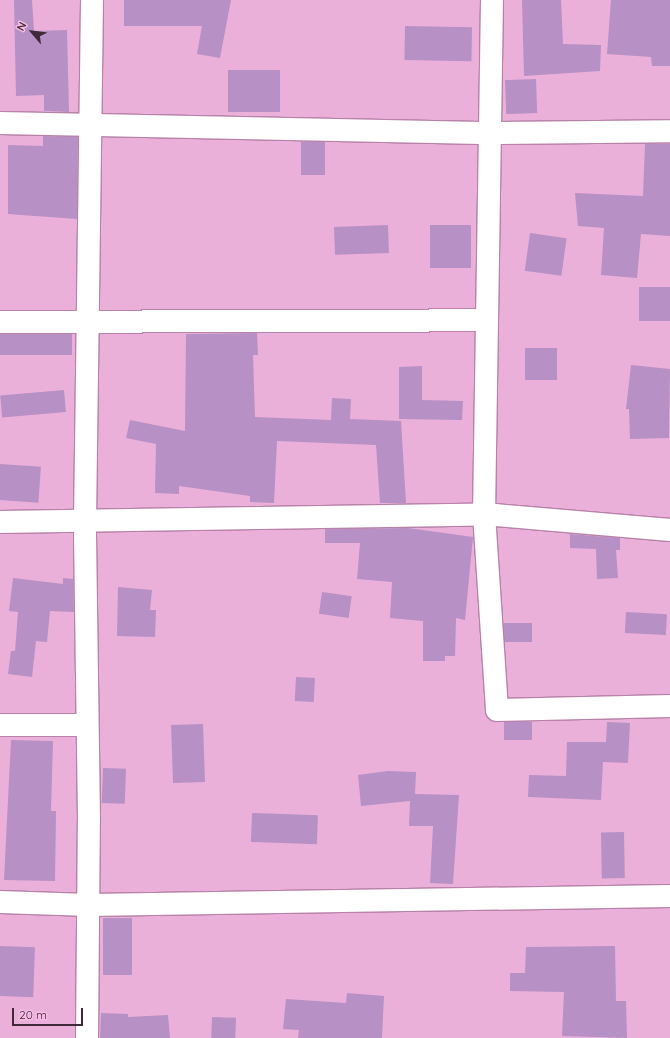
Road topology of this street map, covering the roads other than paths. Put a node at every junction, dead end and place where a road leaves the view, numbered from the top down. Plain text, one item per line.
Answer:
1 (92, 0) edge
2 (492, 0) edge
3 (0, 123) edge
4 (91, 124) junction
5 (670, 131) edge
6 (493, 133) junction
7 (90, 319) junction
8 (485, 320) junction
9 (0, 322) edge
10 (484, 514) junction
11 (0, 522) edge
12 (85, 522) junction
13 (670, 530) edge
14 (670, 706) edge
15 (0, 725) edge
16 (87, 725) junction
17 (670, 896) edge
18 (0, 902) edge
19 (89, 904) junction
20 (88, 1038) edge

1 - 4 street
2 - 6 street
3 - 4 street
4 - 6 street
4 - 7 street
5 - 6 street
6 - 8 street
7 - 8 street
7 - 9 street
7 - 12 street
8 - 10 street
10 - 12 street
10 - 13 street
10 - 14 street
11 - 12 street
12 - 16 street
15 - 16 street
16 - 19 street
17 - 19 street
18 - 19 street
19 - 20 street

